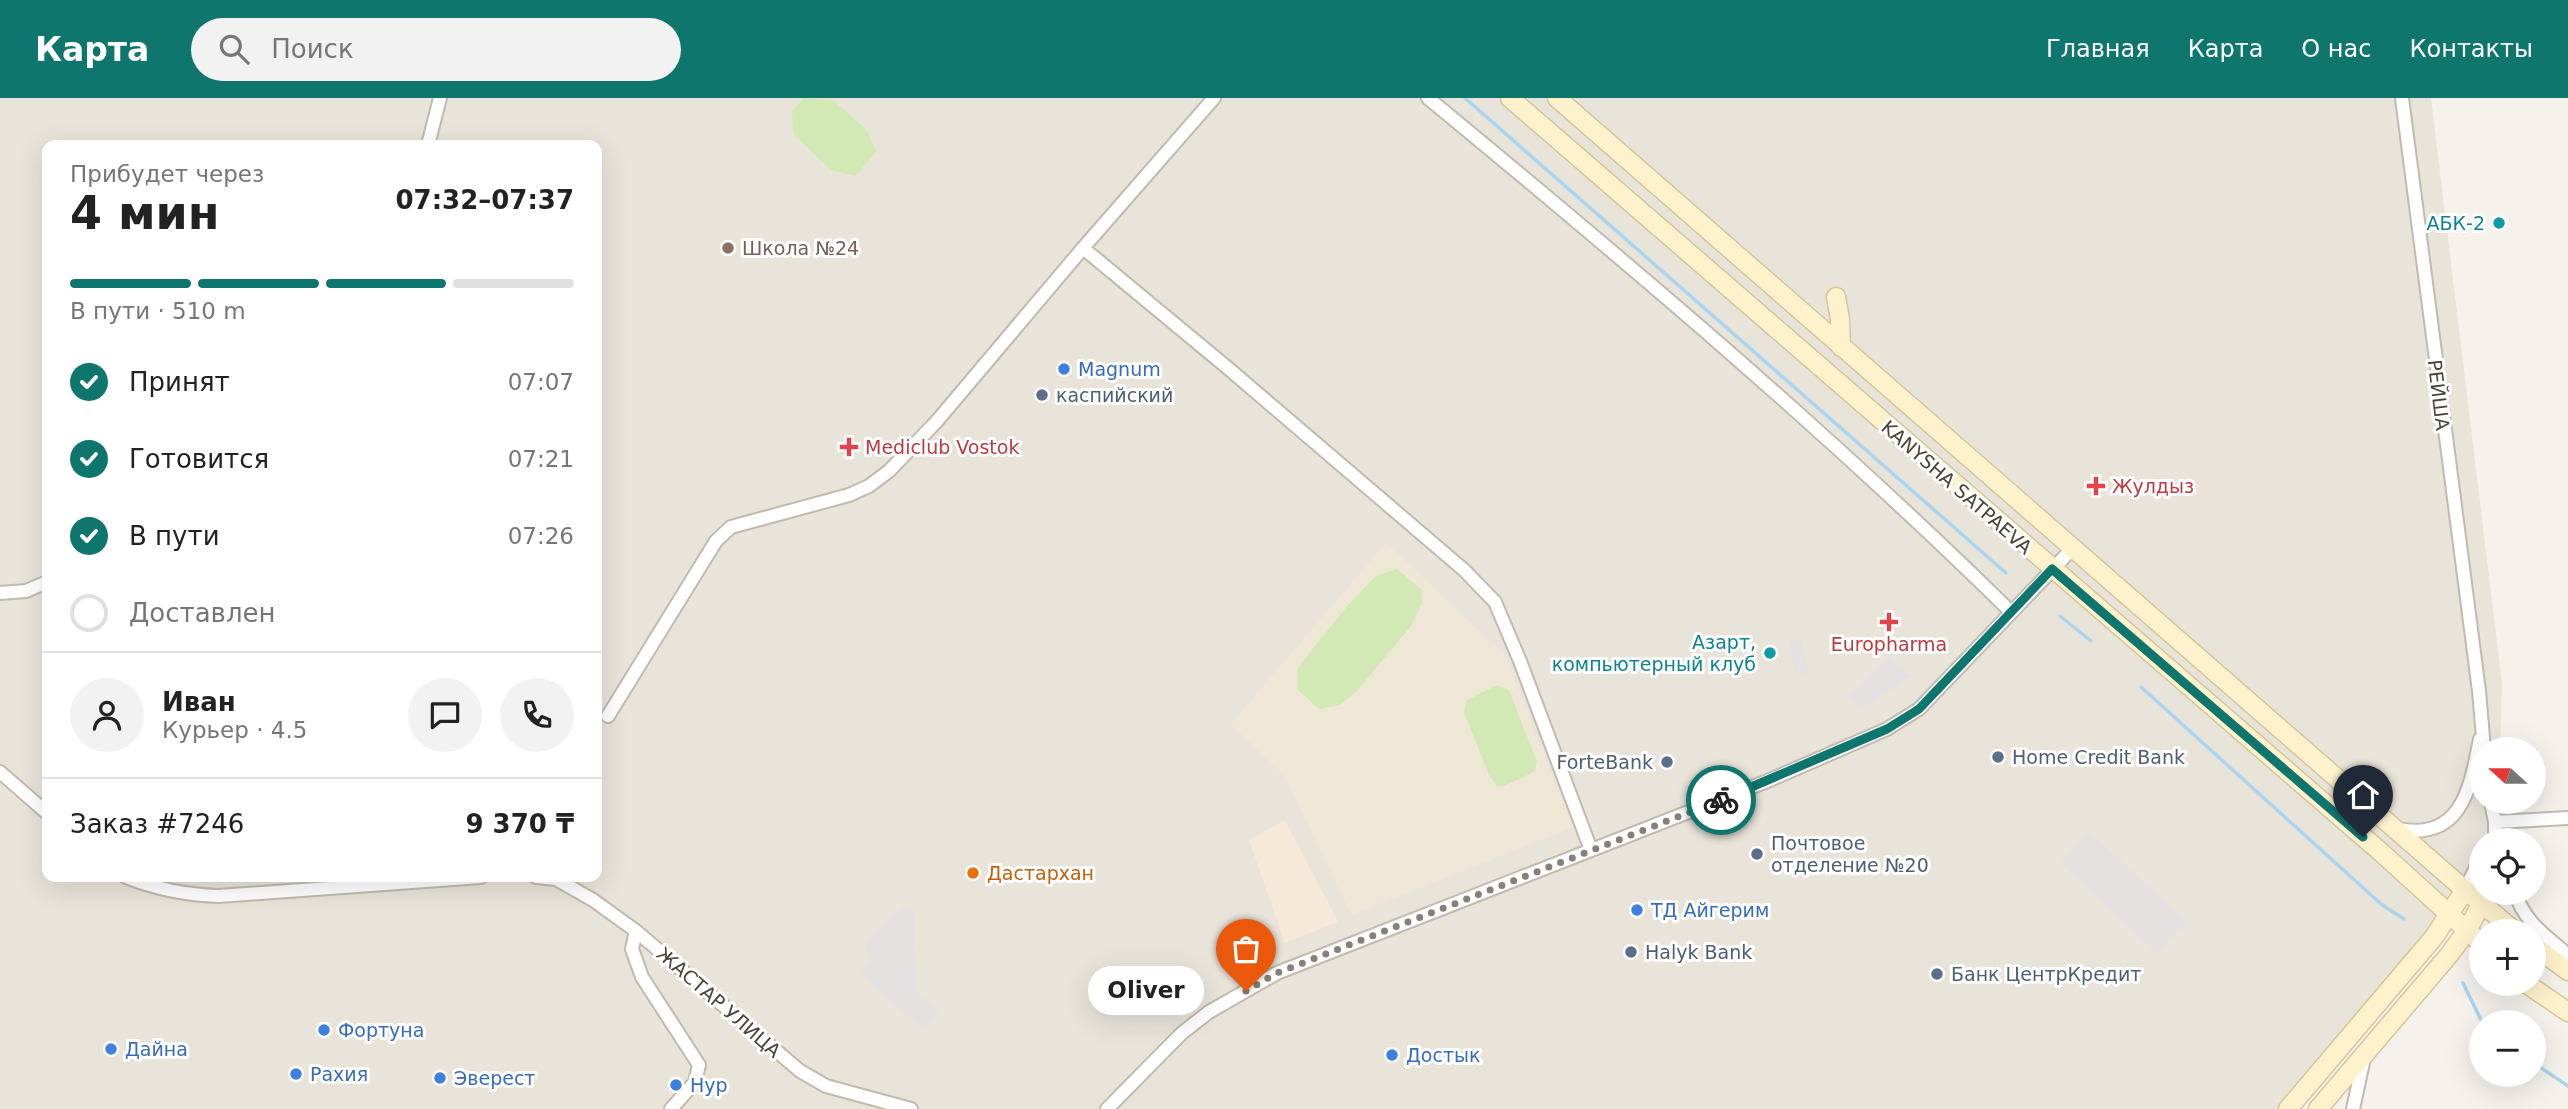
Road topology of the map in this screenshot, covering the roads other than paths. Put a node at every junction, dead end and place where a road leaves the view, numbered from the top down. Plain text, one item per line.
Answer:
1 (440, 98) edge
2 (1214, 98) edge
3 (1428, 98) edge
4 (1510, 98) edge
5 (1557, 98) edge
6 (2402, 98) edge
7 (429, 140) edge
8 (1083, 248) junction
9 (1836, 297) dead end
10 (1841, 347) junction
11 (2072, 549) junction
12 (2052, 569) junction
13 (42, 584) edge
14 (0, 593) edge
15 (2011, 612) junction
16 (608, 716) dead end
17 (2482, 729) junction
18 (2483, 737) edge
19 (0, 772) edge
20 (42, 809) edge
21 (2494, 814) edge
22 (2568, 818) edge
23 (2495, 821) junction
24 (2394, 828) junction
25 (2492, 828) edge
26 (2496, 828) edge
27 (1591, 850) junction
28 (140, 882) edge
29 (412, 882) edge
30 (561, 882) edge
31 (2469, 882) edge
32 (2465, 890) junction
33 (2469, 892) edge
34 (2480, 905) edge
35 (2490, 905) edge
36 (2519, 905) edge
37 (2449, 916) junction
38 (2503, 919) edge
39 (636, 931) junction
40 (2467, 931) junction
41 (2546, 955) edge
42 (2568, 956) edge
43 (2568, 971) edge
44 (2545, 996) edge
45 (2568, 1012) edge
46 (2364, 1057) junction
47 (671, 1109) edge
48 (911, 1109) edge
49 (1107, 1109) edge
50 (2288, 1109) edge
51 (2318, 1109) edge
52 (2353, 1109) edge

1 - 7 street
2 - 8 street
3 - 15 street
4 - 12 main road, KANYSHA SATPAEVA
5 - 10 main road, KANYSHA SATPAEVA
6 - 17 street, РЕЙША
8 - 16 street
8 - 27 street
9 - 10 main road
10 - 11 main road, KANYSHA SATPAEVA
11 - 12 street
11 - 24 main road, KANYSHA SATPAEVA
12 - 15 street
12 - 37 main road, KANYSHA SATPAEVA
13 - 14 street
15 - 27 street
17 - 18 street
17 - 24 street
19 - 20 street
21 - 23 street
22 - 23 street
23 - 25 street
23 - 26 street
24 - 32 main road, KANYSHA SATPAEVA
27 - 49 street
28 - 29 street
30 - 39 street, ЖАСТАР УЛИЦА
31 - 32 street
32 - 33 main road, KANYSHA SATPAEVA
32 - 37 main road
34 - 40 main road
35 - 38 main road, KANYSHA SATPAEVA
36 - 42 street
37 - 40 main road, KANYSHA SATPAEVA
37 - 50 main road
39 - 47 street
39 - 48 street, ЖАСТАР УЛИЦА
40 - 46 main road
41 - 43 main road
44 - 45 main road
46 - 51 main road
46 - 52 street

